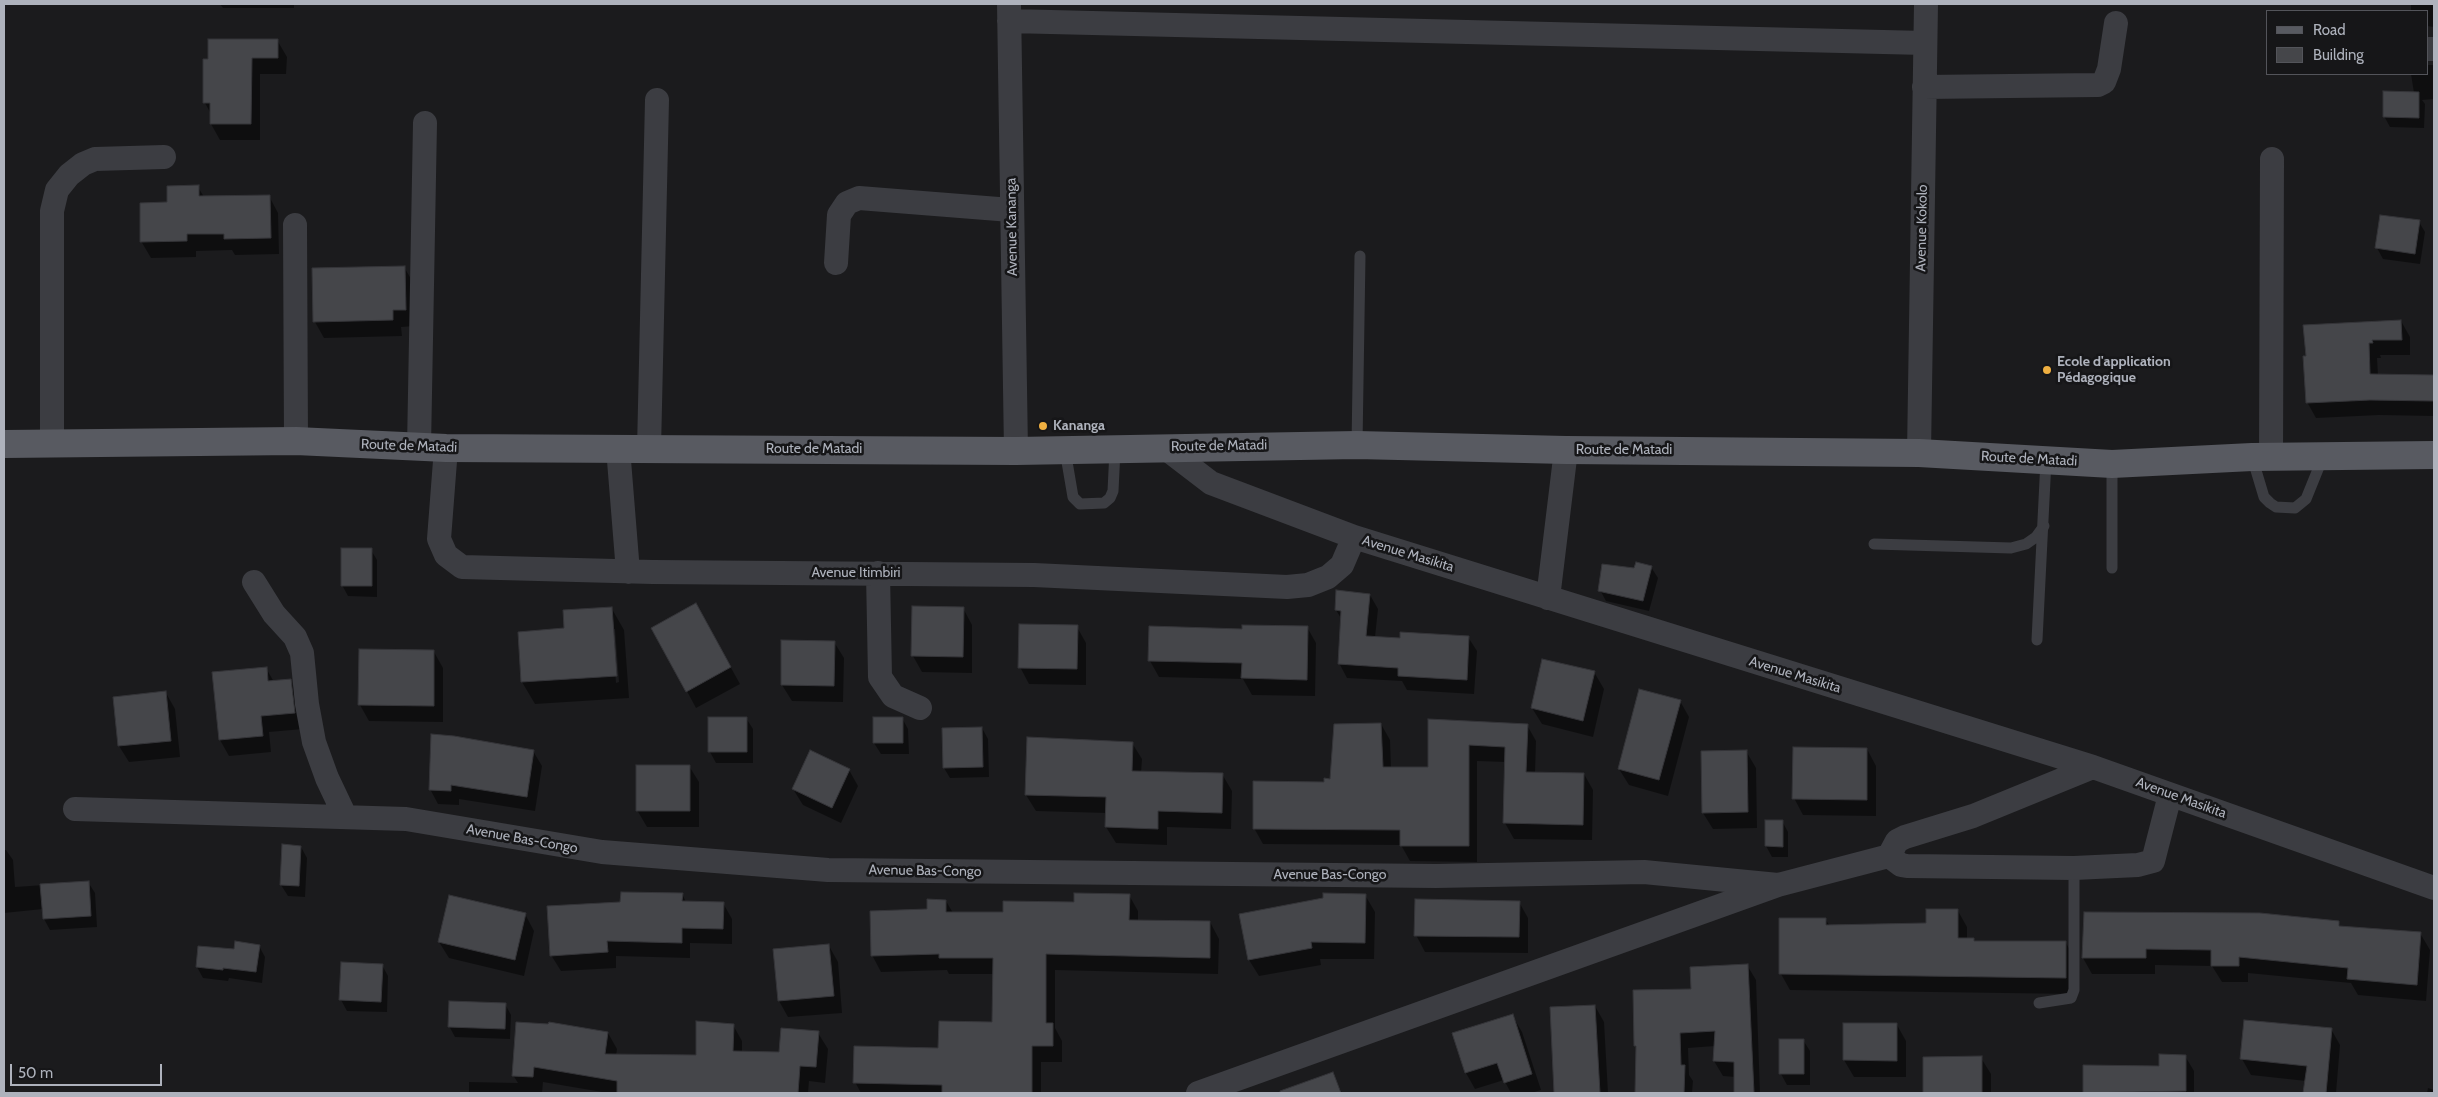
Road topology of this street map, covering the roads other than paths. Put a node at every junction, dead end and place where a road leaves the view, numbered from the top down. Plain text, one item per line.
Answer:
1 (1926, 4) edge
2 (1009, 12) edge
3 (2116, 23) dead end
4 (1925, 43) junction
5 (1924, 87) junction
6 (657, 100) dead end
7 (425, 123) dead end
8 (164, 157) dead end
9 (2272, 159) dead end
10 (1012, 210) junction
11 (295, 225) dead end
12 (1360, 256) dead end
13 (836, 263) dead end
14 (296, 441) junction
15 (4, 444) edge
16 (52, 444) junction
17 (1356, 445) junction
18 (419, 447) junction
19 (1164, 447) junction
20 (446, 448) junction
21 (618, 448) junction
22 (650, 448) junction
23 (1115, 448) junction
24 (1064, 449) junction
25 (1566, 450) junction
26 (1016, 451) junction
27 (1919, 453) junction
28 (2434, 455) edge
29 (2323, 456) junction
30 (2262, 457) junction
31 (2046, 460) junction
32 (2112, 464) junction
33 (2044, 526) junction
34 (1354, 537) junction
35 (1874, 544) dead end
36 (2112, 568) dead end
37 (628, 572) junction
38 (878, 572) junction
39 (254, 582) dead end
40 (1548, 598) junction
41 (2037, 640) dead end
42 (920, 708) dead end
43 (2093, 767) junction
44 (2170, 795) junction
45 (76, 809) dead end
46 (345, 816) junction
47 (1889, 856) junction
48 (2074, 868) junction
49 (1778, 885) junction
50 (2432, 886) edge
51 (2039, 1003) dead end
52 (1198, 1093) edge

1 - 4 street, Avenue Kokolo
2 - 4 street
2 - 10 street, Avenue Kananga
3 - 5 street
4 - 5 street, Avenue Kokolo
5 - 27 street, Avenue Kokolo
6 - 22 street
7 - 18 street
8 - 16 street
9 - 30 street
10 - 13 street
10 - 26 street, Avenue Kananga
11 - 14 street
12 - 17 lane
14 - 16 main road, Route de Matadi
14 - 18 main road, Route de Matadi
15 - 16 main road, Route de Matadi
17 - 19 main road, Route de Matadi
17 - 25 main road, Route de Matadi
18 - 20 main road, Route de Matadi
19 - 23 main road, Route de Matadi
19 - 34 street, Avenue Masikita
20 - 21 main road, Route de Matadi
20 - 37 street, Avenue Itimbiri
21 - 22 main road, Route de Matadi
21 - 37 street
22 - 26 main road, Route de Matadi
23 - 24 main road, Route de Matadi
23 - 24 lane
24 - 26 main road, Route de Matadi
25 - 27 main road, Route de Matadi
25 - 40 street
27 - 31 main road, Route de Matadi
28 - 29 main road, Route de Matadi
29 - 30 main road, Route de Matadi
29 - 30 lane
30 - 32 main road, Route de Matadi
31 - 32 main road, Route de Matadi
31 - 33 lane
32 - 36 lane
33 - 35 lane
33 - 41 lane
34 - 38 street, Avenue Itimbiri
34 - 40 street, Avenue Masikita
37 - 38 street, Avenue Itimbiri
38 - 42 street
39 - 46 street
40 - 43 street, Avenue Masikita
43 - 44 street, Avenue Masikita
43 - 47 street
44 - 48 street
44 - 50 street, Avenue Masikita
45 - 46 street, Avenue Bas-Congo
46 - 49 street, Avenue Bas-Congo
47 - 48 street
47 - 49 street
48 - 51 lane
49 - 52 street

